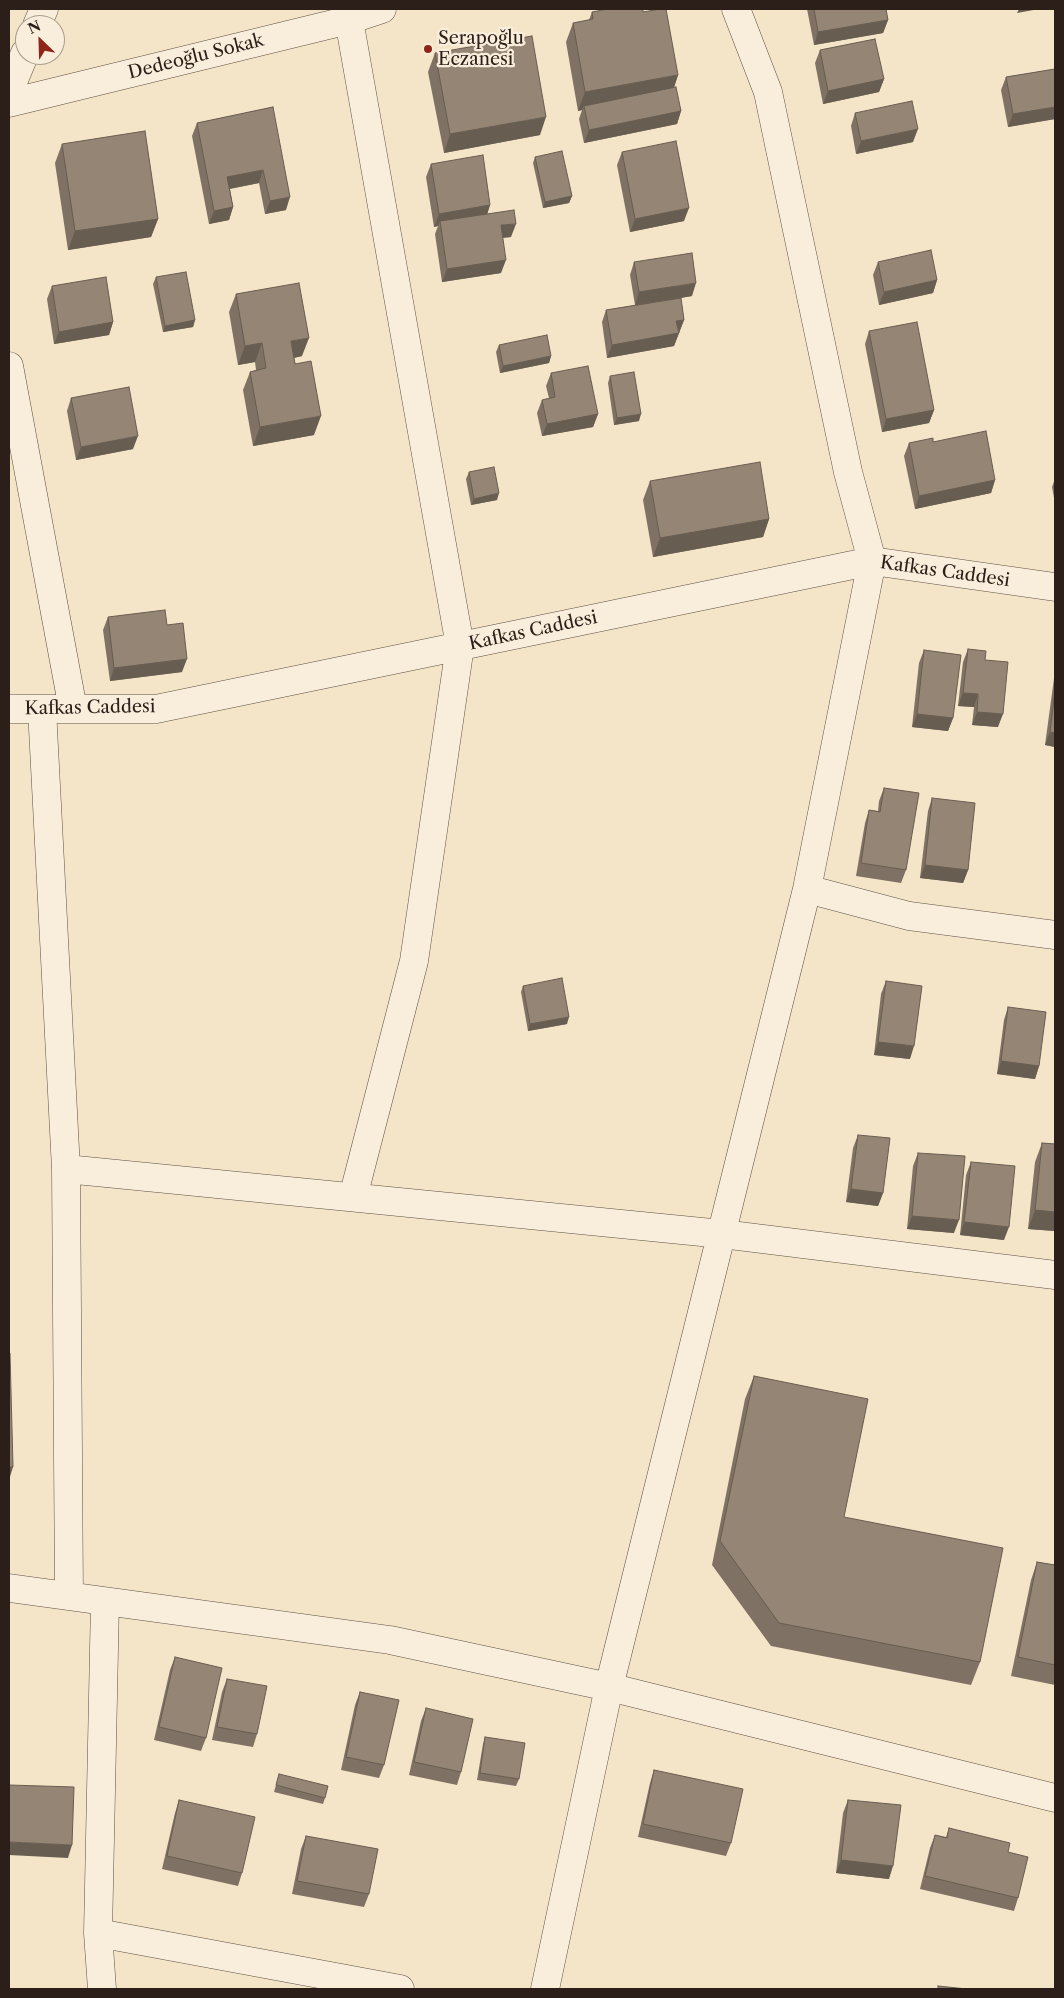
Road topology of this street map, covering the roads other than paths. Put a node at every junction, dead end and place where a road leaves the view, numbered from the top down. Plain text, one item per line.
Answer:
1 (382, 9) edge
2 (736, 9) edge
3 (348, 20) junction
4 (20, 65) edge
5 (9, 92) edge
6 (9, 102) edge
7 (9, 366) edge
8 (872, 561) junction
9 (1055, 587) edge
10 (460, 646) junction
11 (9, 709) edge
12 (42, 709) junction
13 (73, 709) junction
14 (807, 889) junction
15 (1055, 935) edge
16 (66, 1169) junction
17 (353, 1197) junction
18 (722, 1234) junction
19 (1055, 1275) edge
20 (9, 1588) edge
21 (69, 1596) junction
22 (105, 1602) junction
23 (609, 1687) junction
24 (1055, 1798) edge
25 (98, 1933) junction
26 (316, 1982) edge
27 (102, 1989) edge
28 (400, 1989) edge
29 (545, 1989) edge

1 - 3 street, Dedeoğlu Sokak
2 - 8 street
3 - 6 street, Dedeoğlu Sokak
3 - 10 street
4 - 5 street
7 - 13 street
8 - 9 street, Kafkas Caddesi
8 - 10 street, Kafkas Caddesi
8 - 14 street
10 - 13 street, Kafkas Caddesi
10 - 17 street
11 - 12 street, Kafkas Caddesi
12 - 13 street, Kafkas Caddesi
12 - 16 street
14 - 15 street
14 - 18 street
16 - 17 street
16 - 21 street
17 - 18 street
18 - 19 street
18 - 23 street
20 - 21 street
21 - 22 street
22 - 23 street
22 - 25 street
23 - 24 street
23 - 29 street
25 - 26 street
25 - 27 street
26 - 28 street

